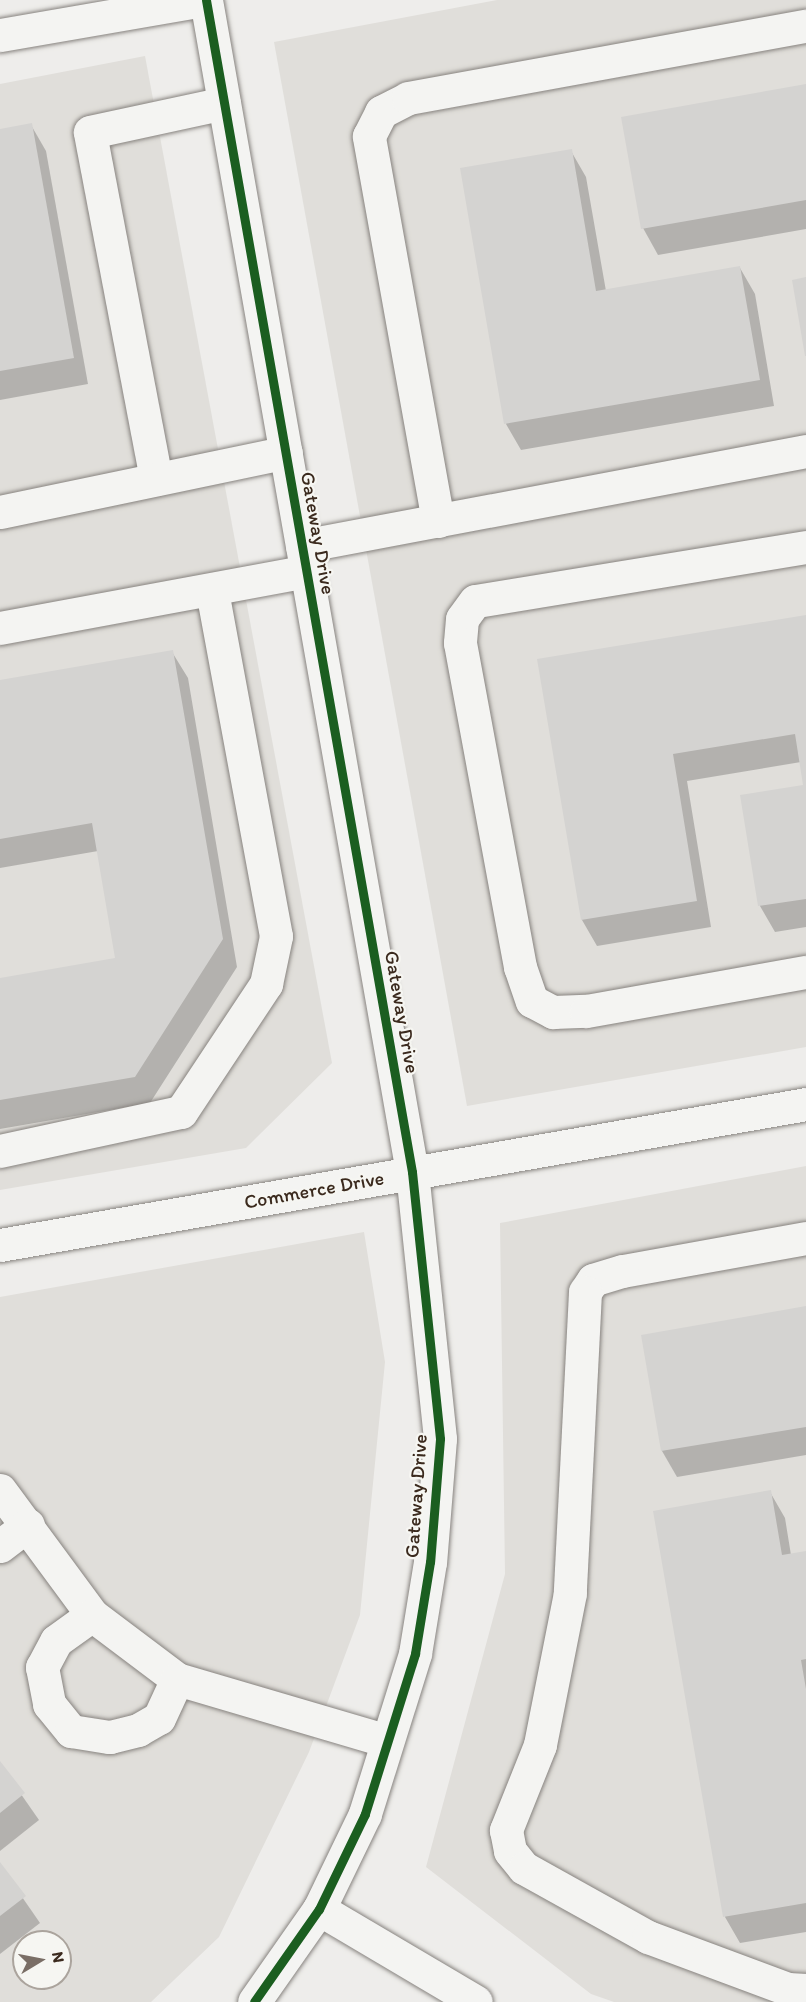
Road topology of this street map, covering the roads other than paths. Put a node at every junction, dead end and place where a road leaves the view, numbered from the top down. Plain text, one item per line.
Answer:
1 (204, 0) edge
2 (806, 26) edge
3 (0, 35) edge
4 (224, 103) junction
5 (806, 451) edge
6 (286, 452) junction
7 (156, 479) junction
8 (0, 512) edge
9 (438, 521) junction
10 (806, 547) edge
11 (305, 559) junction
12 (212, 590) junction
13 (0, 628) edge
14 (806, 972) edge
15 (806, 1104) edge
16 (0, 1150) edge
17 (412, 1172) junction
18 (806, 1238) edge
19 (0, 1245) edge
20 (0, 1490) edge
21 (28, 1525) junction
22 (0, 1546) edge
23 (92, 1615) junction
24 (177, 1679) junction
25 (387, 1741) junction
26 (319, 1909) junction
27 (806, 1990) edge
28 (462, 1999) edge
29 (254, 2002) edge

1 - 3 street
1 - 4 street, Gateway Drive
2 - 9 street
4 - 6 street, Gateway Drive
4 - 7 street
5 - 9 street
6 - 7 street
6 - 11 street, Gateway Drive
7 - 8 street
9 - 11 street
10 - 14 street
11 - 12 street
11 - 17 street, Gateway Drive
12 - 13 street
12 - 16 street
15 - 17 street, Commerce Drive
17 - 19 street, Commerce Drive
17 - 25 street, Gateway Drive
18 - 27 street
20 - 21 street
21 - 22 street
21 - 23 street
23 - 24 street
23 - 24 street
24 - 25 street
25 - 26 street, Gateway Drive
26 - 28 street
26 - 29 street, Gateway Drive

